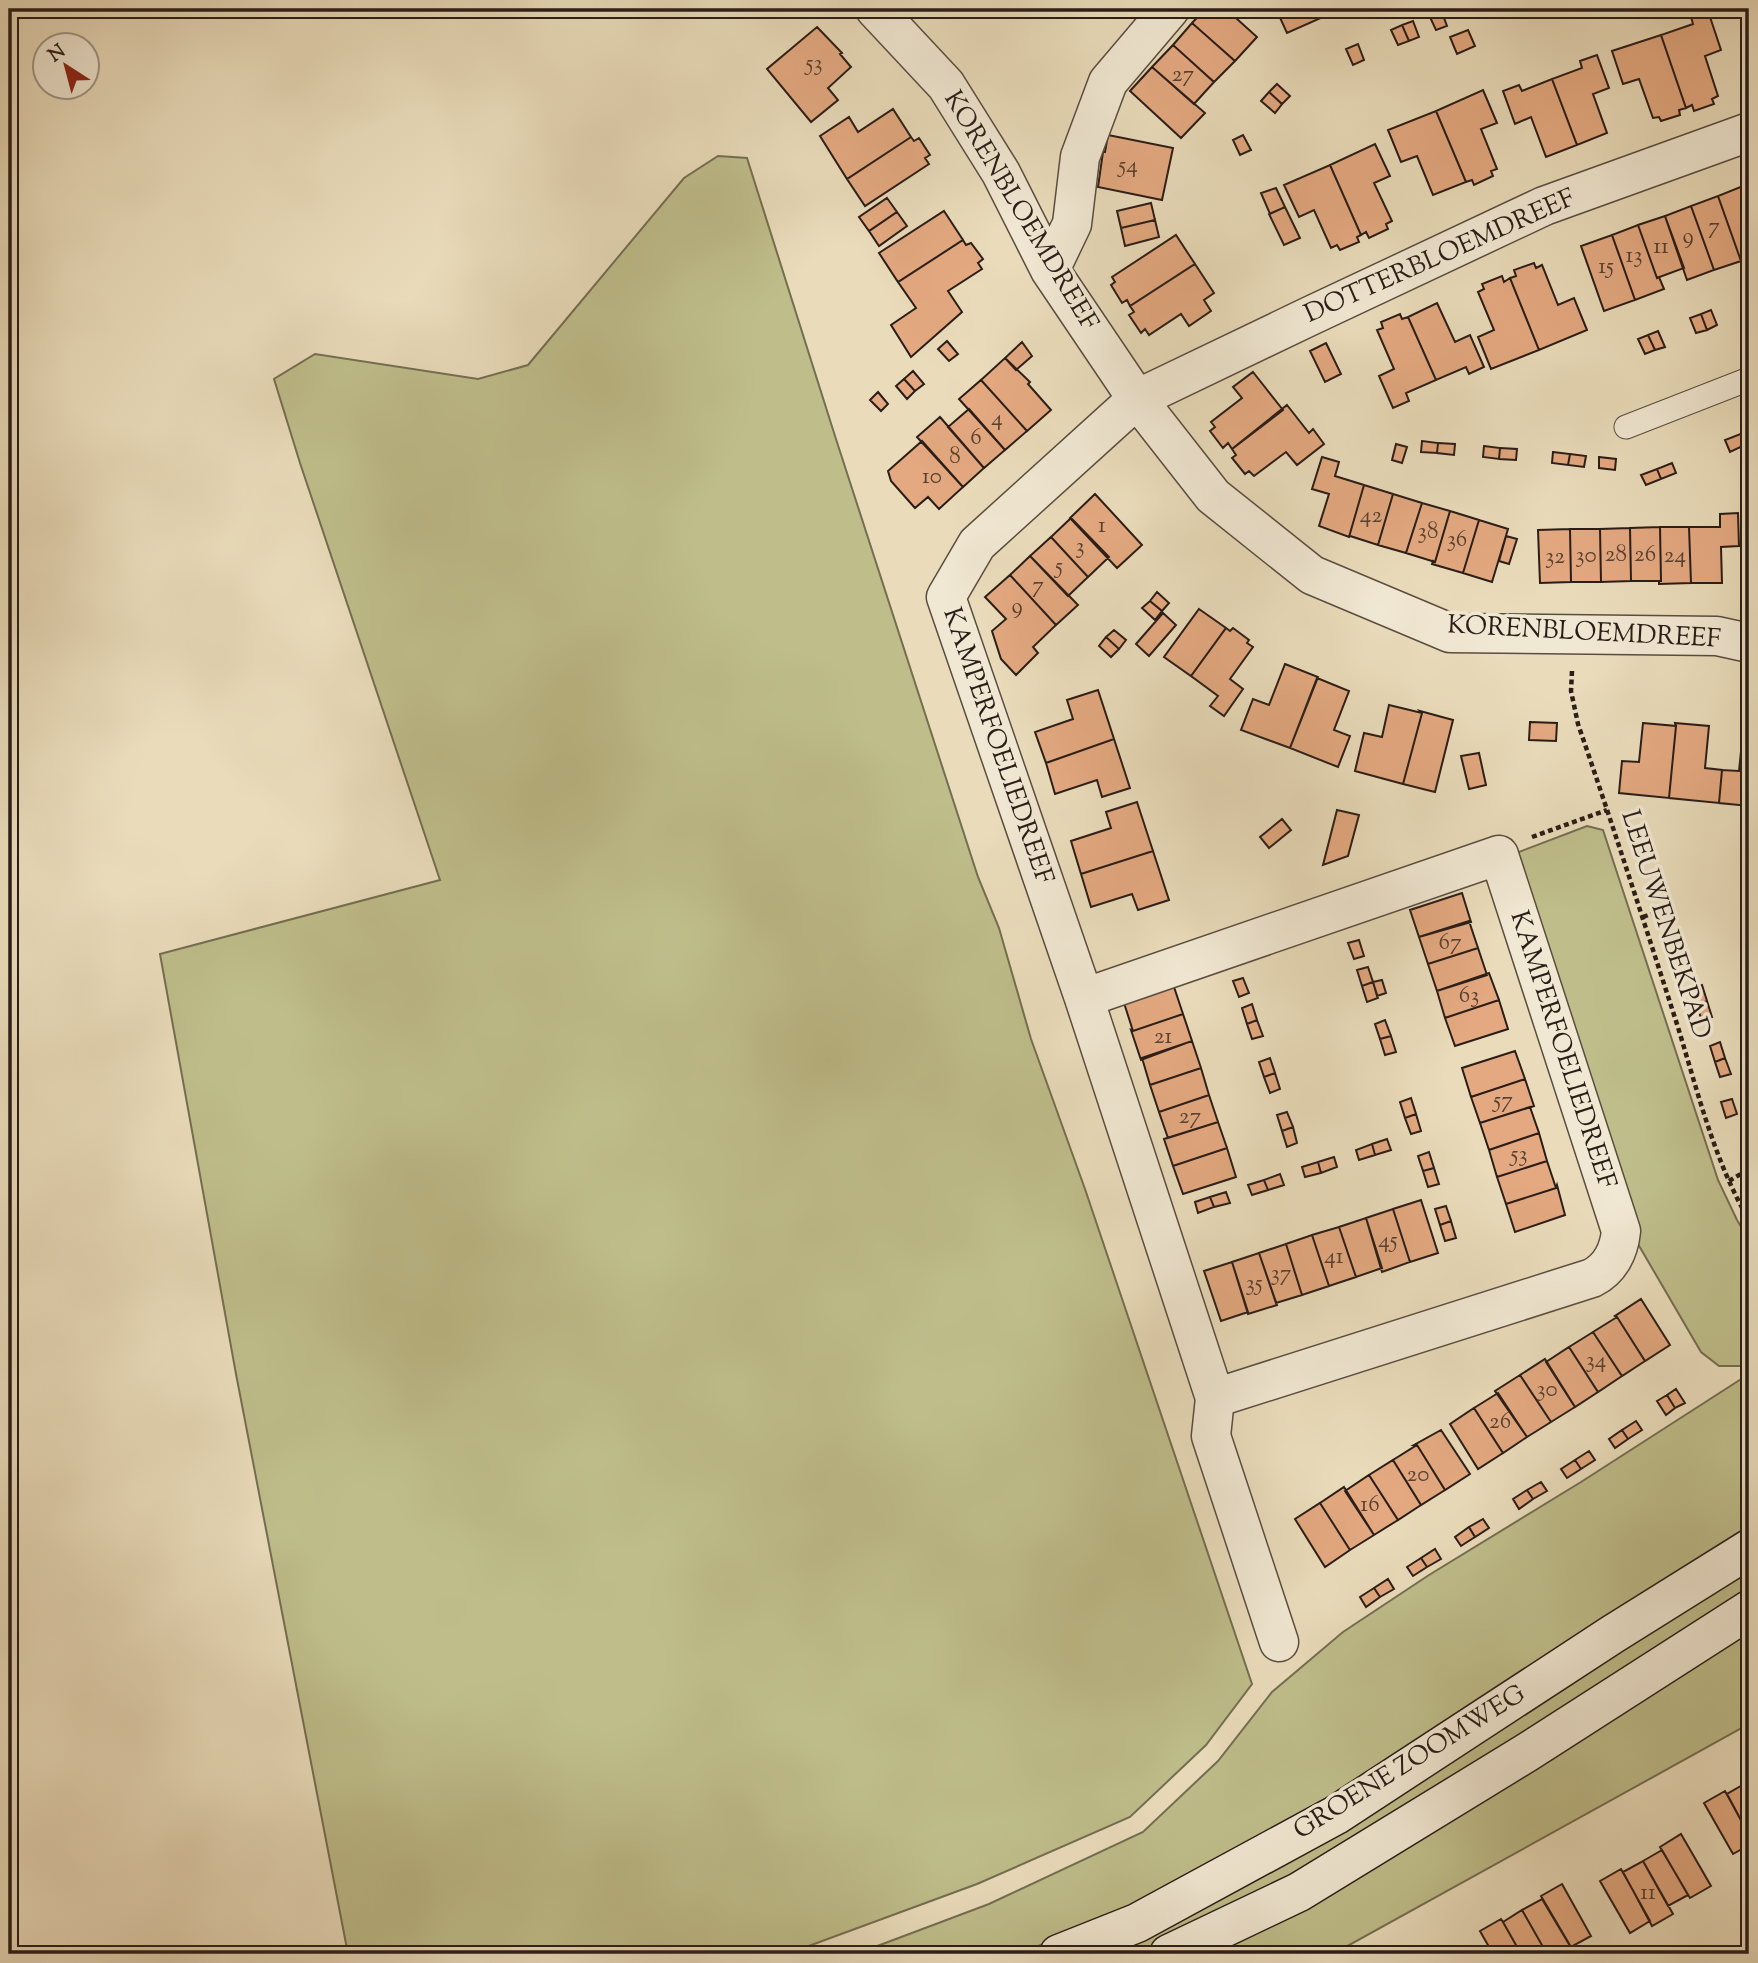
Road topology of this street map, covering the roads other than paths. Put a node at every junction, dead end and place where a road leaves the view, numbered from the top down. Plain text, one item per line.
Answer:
1 (875, 9) edge
2 (1171, 9) edge
3 (1749, 132) edge
4 (1050, 270) junction
5 (1749, 379) edge
6 (1137, 399) junction
7 (1626, 427) dead end
8 (1749, 643) edge
9 (1084, 998) junction
10 (1215, 1398) junction
11 (1749, 1549) edge
12 (1749, 1610) edge
13 (1279, 1642) dead end
14 (1059, 1954) edge
15 (1169, 1954) edge

1 - 4 street, KORENBLOEMDREEF
2 - 4 street
3 - 6 street, DOTTERBLOEMDREEF
4 - 6 street, KORENBLOEMDREEF
5 - 7 lane
6 - 8 street, KORENBLOEMDREEF
6 - 9 street, KAMPERFOELIEDREEF
9 - 10 street, KAMPERFOELIEDREEF
9 - 10 street, KAMPERFOELIEDREEF
10 - 13 street, KAMPERFOELIEDREEF
11 - 14 street, GROENE ZOOMWEG
12 - 15 street, GROENE ZOOMWEG

